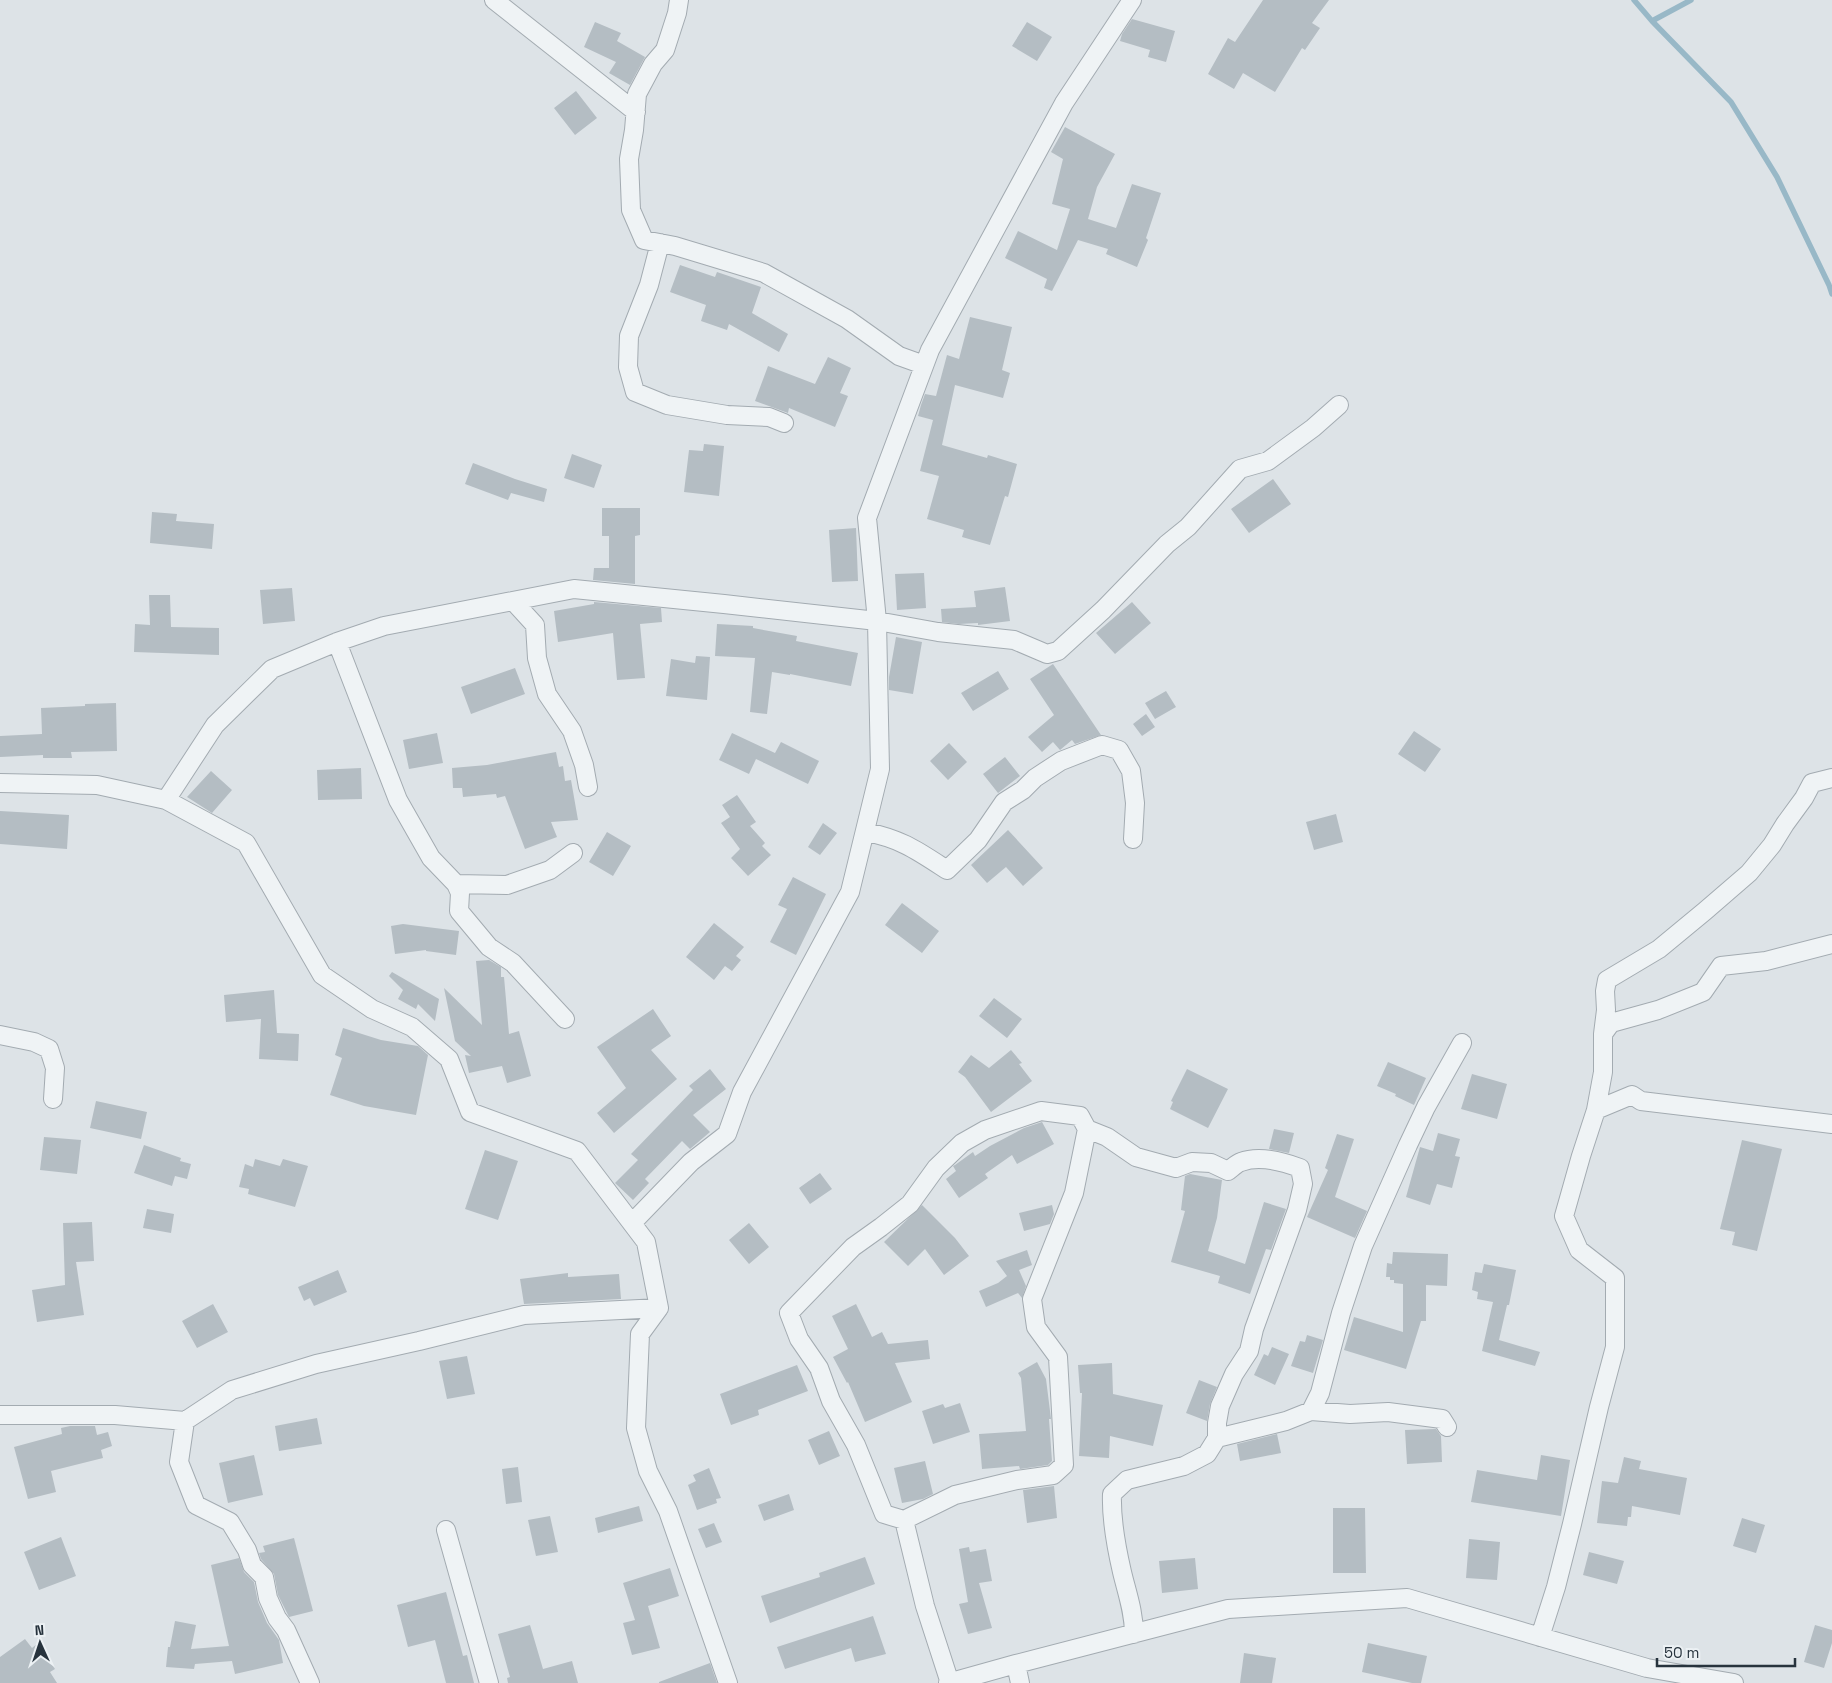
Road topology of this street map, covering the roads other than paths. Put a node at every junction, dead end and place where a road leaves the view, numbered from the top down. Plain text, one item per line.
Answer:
1 (494, 0) edge
2 (678, 0) edge
3 (1132, 0) edge
4 (636, 112) junction
5 (660, 243) junction
6 (924, 365) junction
7 (1339, 405) dead end
8 (784, 423) dead end
9 (513, 601) junction
10 (877, 622) junction
11 (337, 642) junction
12 (1832, 778) edge
13 (0, 783) edge
14 (588, 787) dead end
15 (166, 800) junction
16 (864, 832) junction
17 (1133, 839) dead end
18 (573, 854) dead end
19 (456, 884) junction
20 (1832, 944) edge
21 (565, 1019) dead end
22 (1603, 1034) junction
23 (0, 1035) edge
24 (1462, 1043) dead end
25 (53, 1099) dead end
26 (1596, 1110) junction
27 (1832, 1124) edge
28 (1087, 1129) junction
29 (632, 1223) junction
30 (658, 1308) junction
31 (1311, 1411) junction
32 (0, 1415) edge
33 (185, 1421) junction
34 (1447, 1427) dead end
35 (1217, 1438) junction
36 (904, 1520) junction
37 (446, 1530) dead end
38 (1134, 1634) junction
39 (1540, 1637) junction
40 (1016, 1664) junction
41 (310, 1683) edge
42 (489, 1683) edge
43 (728, 1683) edge
44 (949, 1683) edge
45 (1020, 1683) edge
46 (1734, 1683) edge

1 - 4 street
2 - 4 street
3 - 6 street
4 - 5 street
5 - 6 street
5 - 8 street
6 - 10 street
7 - 10 street
9 - 10 street
9 - 11 street
9 - 14 street
10 - 16 street
11 - 15 street
11 - 19 street
12 - 22 street
13 - 15 street
15 - 29 street
16 - 17 street
16 - 29 street
18 - 19 street
19 - 21 street
20 - 22 street
22 - 26 street
23 - 25 street
24 - 31 street
26 - 27 street
26 - 39 street
28 - 35 street
28 - 36 street
28 - 36 street
29 - 30 street
30 - 33 street
30 - 43 street
31 - 34 street
31 - 35 street
32 - 33 street
33 - 41 street
35 - 38 street
36 - 44 street
37 - 42 street
38 - 39 street
38 - 40 street
39 - 46 street
40 - 44 street
40 - 45 street

